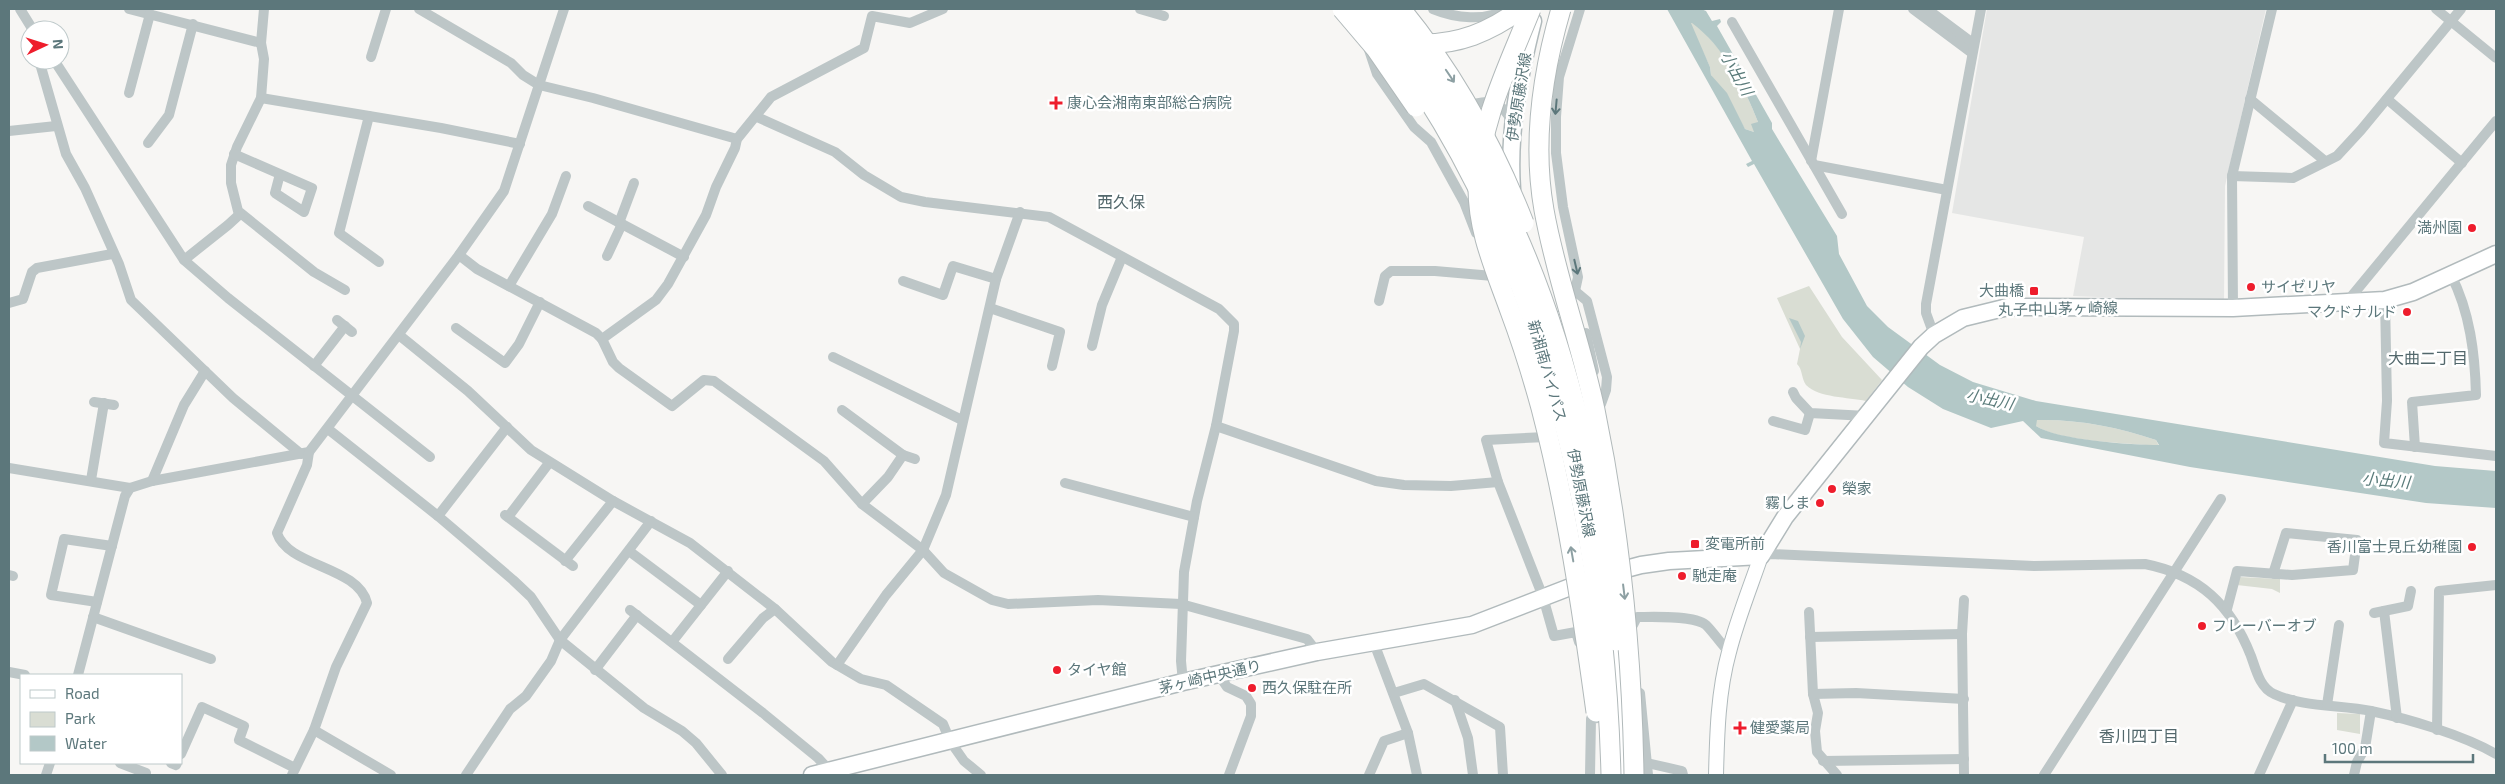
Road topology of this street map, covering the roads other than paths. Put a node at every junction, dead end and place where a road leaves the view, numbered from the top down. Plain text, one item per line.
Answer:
1 (20, 9) edge
2 (129, 9) edge
3 (264, 9) edge
4 (386, 9) edge
5 (419, 9) edge
6 (564, 9) edge
7 (943, 9) edge
8 (1140, 9) edge
9 (1328, 9) edge
10 (1342, 9) edge
11 (1349, 9) edge
12 (1381, 9) edge
13 (1401, 9) edge
14 (1433, 9) edge
15 (1507, 9) edge
16 (1522, 9) edge
17 (1531, 9) edge
18 (1536, 9) edge
19 (1557, 9) edge
20 (1561, 9) edge
21 (1580, 9) edge
22 (1839, 9) edge
23 (1913, 9) edge
24 (1927, 9) edge
25 (1981, 9) edge
26 (2272, 9) edge
27 (2436, 9) edge
28 (2460, 9) edge
29 (150, 14) junction
30 (1164, 16) dead end
31 (1364, 17) edge
32 (27, 20) edge
33 (2450, 21) junction
34 (1732, 22) dead end
35 (193, 24) junction
36 (1548, 42) junction
37 (261, 43) junction
38 (1973, 49) junction
39 (371, 57) dead end
40 (2496, 58) edge
41 (42, 70) edge
42 (60, 70) edge
43 (1559, 77) junction
44 (538, 85) junction
45 (129, 93) dead end
46 (261, 98) junction
47 (2250, 98) junction
48 (2386, 99) junction
49 (369, 116) junction
50 (756, 116) junction
51 (2496, 121) edge
52 (1512, 122) junction
53 (56, 126) junction
54 (1453, 127) junction
55 (9, 131) edge
56 (737, 139) junction
57 (148, 142) dead end
58 (520, 144) junction
59 (234, 154) junction
60 (2326, 161) junction
61 (1812, 163) junction
62 (2462, 163) junction
63 (280, 174) dead end
64 (566, 176) dead end
65 (2232, 176) junction
66 (634, 183) dead end
67 (1947, 190) junction
68 (588, 206) dead end
69 (1020, 212) junction
70 (240, 214) junction
71 (1842, 214) dead end
72 (620, 224) junction
73 (1500, 253) dead end
74 (112, 254) junction
75 (2496, 254) edge
76 (459, 255) junction
77 (607, 256) dead end
78 (684, 256) junction
79 (1122, 257) junction
80 (184, 260) junction
81 (379, 262) dead end
82 (1493, 276) junction
83 (2451, 276) junction
84 (996, 279) junction
85 (903, 281) dead end
86 (509, 286) junction
87 (344, 290) dead end
88 (1575, 291) junction
89 (2385, 300) junction
90 (1379, 301) dead end
91 (540, 302) junction
92 (9, 303) edge
93 (2346, 303) junction
94 (990, 308) junction
95 (1556, 308) junction
96 (2233, 308) junction
97 (345, 326) dead end
98 (456, 328) dead end
99 (1583, 334) dead end
100 (399, 335) junction
101 (1932, 337) junction
102 (602, 338) junction
103 (1092, 346) dead end
104 (833, 357) dead end
105 (314, 366) junction
106 (1052, 366) dead end
107 (205, 371) junction
108 (1793, 392) dead end
109 (352, 396) junction
110 (104, 403) dead end
111 (1601, 404) junction
112 (842, 410) dead end
113 (1810, 413) junction
114 (1867, 416) junction
115 (962, 420) junction
116 (1774, 420) dead end
117 (1216, 426) junction
118 (507, 428) junction
119 (328, 429) junction
120 (1546, 438) junction
121 (2415, 447) junction
122 (305, 453) junction
123 (903, 455) junction
124 (2496, 456) edge
125 (430, 457) dead end
126 (915, 458) dead end
127 (549, 463) junction
128 (1576, 464) junction
129 (9, 468) edge
130 (91, 480) junction
131 (152, 481) junction
132 (1498, 482) junction
133 (1065, 483) dead end
134 (130, 488) junction
135 (2221, 499) dead end
136 (613, 501) junction
137 (1617, 503) junction
138 (862, 504) junction
139 (1598, 506) junction
140 (438, 516) junction
141 (1194, 518) junction
142 (1619, 518) dead end
143 (652, 521) junction
144 (112, 546) junction
145 (923, 550) junction
146 (629, 551) junction
147 (1761, 556) junction
148 (728, 571) junction
149 (2174, 572) junction
150 (2273, 574) junction
151 (1601, 575) junction
152 (2496, 585) edge
153 (2411, 591) dead end
154 (1542, 597) junction
155 (1964, 600) dead end
156 (97, 602) junction
157 (1181, 604) junction
158 (701, 605) junction
159 (775, 608) junction
160 (2226, 609) junction
161 (1809, 612) dead end
162 (93, 616) junction
163 (1632, 625) junction
164 (2339, 625) dead end
165 (1612, 627) junction
166 (1962, 634) junction
167 (1810, 637) junction
168 (560, 640) junction
169 (672, 642) junction
170 (1374, 643) junction
171 (1317, 652) junction
172 (1729, 652) junction
173 (211, 659) dead end
174 (728, 659) dead end
175 (837, 665) junction
176 (595, 670) junction
177 (78, 674) edge
178 (1219, 675) junction
179 (1183, 682) junction
180 (1394, 693) junction
181 (1813, 694) junction
182 (1964, 699) junction
183 (1455, 700) junction
184 (2293, 700) junction
185 (2327, 705) junction
186 (2371, 711) junction
187 (2397, 718) junction
188 (1591, 719) junction
189 (1618, 721) junction
190 (314, 730) junction
191 (2437, 730) junction
192 (1408, 733) junction
193 (950, 741) junction
194 (182, 752) edge
195 (2496, 754) edge
196 (1964, 759) junction
197 (1823, 760) junction
198 (124, 764) edge
199 (1640, 769) edge
200 (147, 770) edge
201 (830, 771) junction
202 (294, 772) edge
203 (391, 775) edge
204 (466, 775) edge
205 (722, 775) edge
206 (812, 775) edge
207 (981, 775) edge
208 (1229, 775) edge
209 (1369, 775) edge
210 (1417, 775) edge
211 (1473, 775) edge
212 (1503, 775) edge
213 (1590, 775) edge
214 (1604, 775) edge
215 (1613, 775) edge
216 (1622, 775) edge
217 (1648, 775) edge
218 (1683, 775) edge
219 (1716, 775) edge
220 (1838, 775) edge
221 (1964, 775) edge
222 (2044, 775) edge
223 (2259, 775) edge
224 (2354, 775) edge

1 - 32 street
2 - 29 street
3 - 37 street
4 - 39 street
5 - 44 street
6 - 44 street
7 - 50 street
8 - 30 street
9 - 16 highway, bridge
10 - 73 highway, bridge
11 - 31 street
12 - 54 highway, 新湘南バイパス, bridge
13 -> 95 highway, bridge
14 - 15 street
214 -> 17 highway, bridge
18 - 52 main road, 伊勢原藤沢線
19 - 36 main road, 伊勢原藤沢線
20 -> 199 highway, bridge
21 - 43 street
22 - 61 street
23 - 38 street
24 - 38 street
25 - 38 street
26 - 47 street
27 - 33 street
28 - 33 street
29 - 35 street
29 - 45 street
31 - 52 street
31 - 54 highway, 新湘南バイパス, bridge
31 - 82 street
33 - 40 street
33 - 48 street
34 - 61 street
35 - 37 street
35 - 57 street
36 - 43 street
36 - 95 main road, 伊勢原藤沢線
37 - 46 street
38 - 67 street
41 - 53 street
42 - 80 street
43 -> 88 street
44 - 56 street
44 - 58 street
46 - 49 street
46 - 59 street
47 - 60 street
47 - 65 street
48 - 60 street
48 - 62 street
49 - 58 street
49 - 81 street
50 - 56 street
50 - 69 street
51 - 62 street
52 - 128 main road, 伊勢原藤沢線
53 - 55 street
53 - 74 street
54 - 189 highway, 新湘南バイパス, bridge
54 - 215 highway, 新湘南バイパス, bridge
56 - 78 street
58 - 76 street
59 - 63 street
59 - 70 street
60 - 65 street
61 - 67 street
61 - 71 street
62 - 93 street
64 - 86 street
65 - 96 street
66 - 72 street
67 - 101 street
68 - 72 street
69 - 79 street
69 - 84 street
70 - 80 street
70 - 87 street
72 - 77 street
72 - 78 street
74 - 92 street
74 - 107 street
75 - 83 main road, 丸子中山茅ヶ崎線
76 - 86 street
76 - 100 street
78 - 102 street
79 - 103 street
79 - 117 street
80 - 105 street
82 - 90 street
82 - 120 street
83 - 89 main road, 丸子中山茅ヶ崎線
83 - 121 street
84 - 85 street
84 - 94 street
86 - 91 street
88 - 95 street
88 - 111 street
89 - 93 main road, 丸子中山茅ヶ崎線
89 - 121 street
91 - 98 street
91 - 102 street
93 - 96 main road, 丸子中山茅ヶ崎線
94 - 106 street
94 - 115 street
95 - 139 main road, 伊勢原藤沢線
96 - 101 main road, 丸子中山茅ヶ崎線
97 - 105 street
99 - 111 street
100 - 109 street
100 - 118 street
101 - 114 main road, 丸子中山茅ヶ崎線
102 - 138 street
104 - 115 street
105 - 109 street
107 - 122 street
107 - 131 street
108 - 113 street
109 - 119 street
109 - 125 street
110 - 130 street
111 - 137 street
112 - 123 street
113 - 114 street
113 - 116 street
114 - 147 main road, 丸子中山茅ヶ崎線
115 - 145 street
117 - 132 street
117 - 141 street
118 - 127 street
118 - 140 street
119 - 122 street
119 - 140 street
120 - 128 street
120 - 132 street
121 - 124 street
122 - 131 street
122 - 190 street
123 - 126 street
123 - 138 street
127 - 136 street
127 - 136 street
128 - 151 main road, 伊勢原藤沢線
129 - 130 street
130 - 134 street
131 - 134 street
132 - 154 street
133 - 141 street
134 - 144 street
135 - 149 street
136 - 143 street
137 - 139 street
137 - 142 street
138 - 145 street
139 - 151 main road, 伊勢原藤沢線
140 - 168 street
141 - 157 street
143 - 146 street
143 - 148 street
144 - 156 street
144 - 156 street
145 - 157 street
145 - 175 street
146 - 158 street
146 - 168 street
147 - 149 street
147 - 151 main road
147 - 172 street
148 - 158 street
148 - 159 street
149 - 160 street
149 - 222 street
150 - 150 street
150 - 160 street
151 - 154 main road, 茅ヶ崎中央通り
151 - 165 main road, 伊勢原藤沢線
151 - 189 main road, 伊勢原藤沢線
152 - 191 street
153 - 187 street
154 - 170 main road, 茅ヶ崎中央通り
154 - 188 street
155 - 166 street
156 - 162 street
157 - 171 street
157 - 179 street
158 - 169 street
159 - 174 street
159 - 175 street
160 - 184 street
161 - 167 street
162 - 173 street
162 - 177 street
163 - 165 street
163 - 172 street
163 - 199 street
164 - 185 street
165 - 216 main road, 伊勢原藤沢線
166 - 167 street
166 - 182 street
167 - 181 street
168 - 176 street
168 - 204 street
169 - 176 street
169 - 201 street
170 - 171 main road, 茅ヶ崎中央通り
170 - 180 street
171 - 178 main road, 茅ヶ崎中央通り
172 - 219 street
175 - 193 street
176 - 205 street
178 - 179 main road, 茅ヶ崎中央通り
178 - 208 street
179 - 193 main road, 茅ヶ崎中央通り
180 - 183 street
180 - 192 street
181 - 182 street
181 - 197 street
182 - 196 street
183 - 211 street
183 - 212 street
184 - 185 street
184 - 223 street
185 - 186 street
186 - 187 street
186 - 224 street
187 - 191 street
188 - 189 street
188 - 213 street
189 - 215 main road, 伊勢原藤沢線
190 - 202 street
190 - 203 street
191 - 195 street
192 - 209 street
192 - 210 street
193 - 201 main road, 茅ヶ崎中央通り
193 - 207 street
194 - 202 street
196 - 197 street
196 - 221 street
197 - 220 street
198 - 200 street
199 - 217 street
199 - 218 street
201 - 206 main road, 茅ヶ崎中央通り

